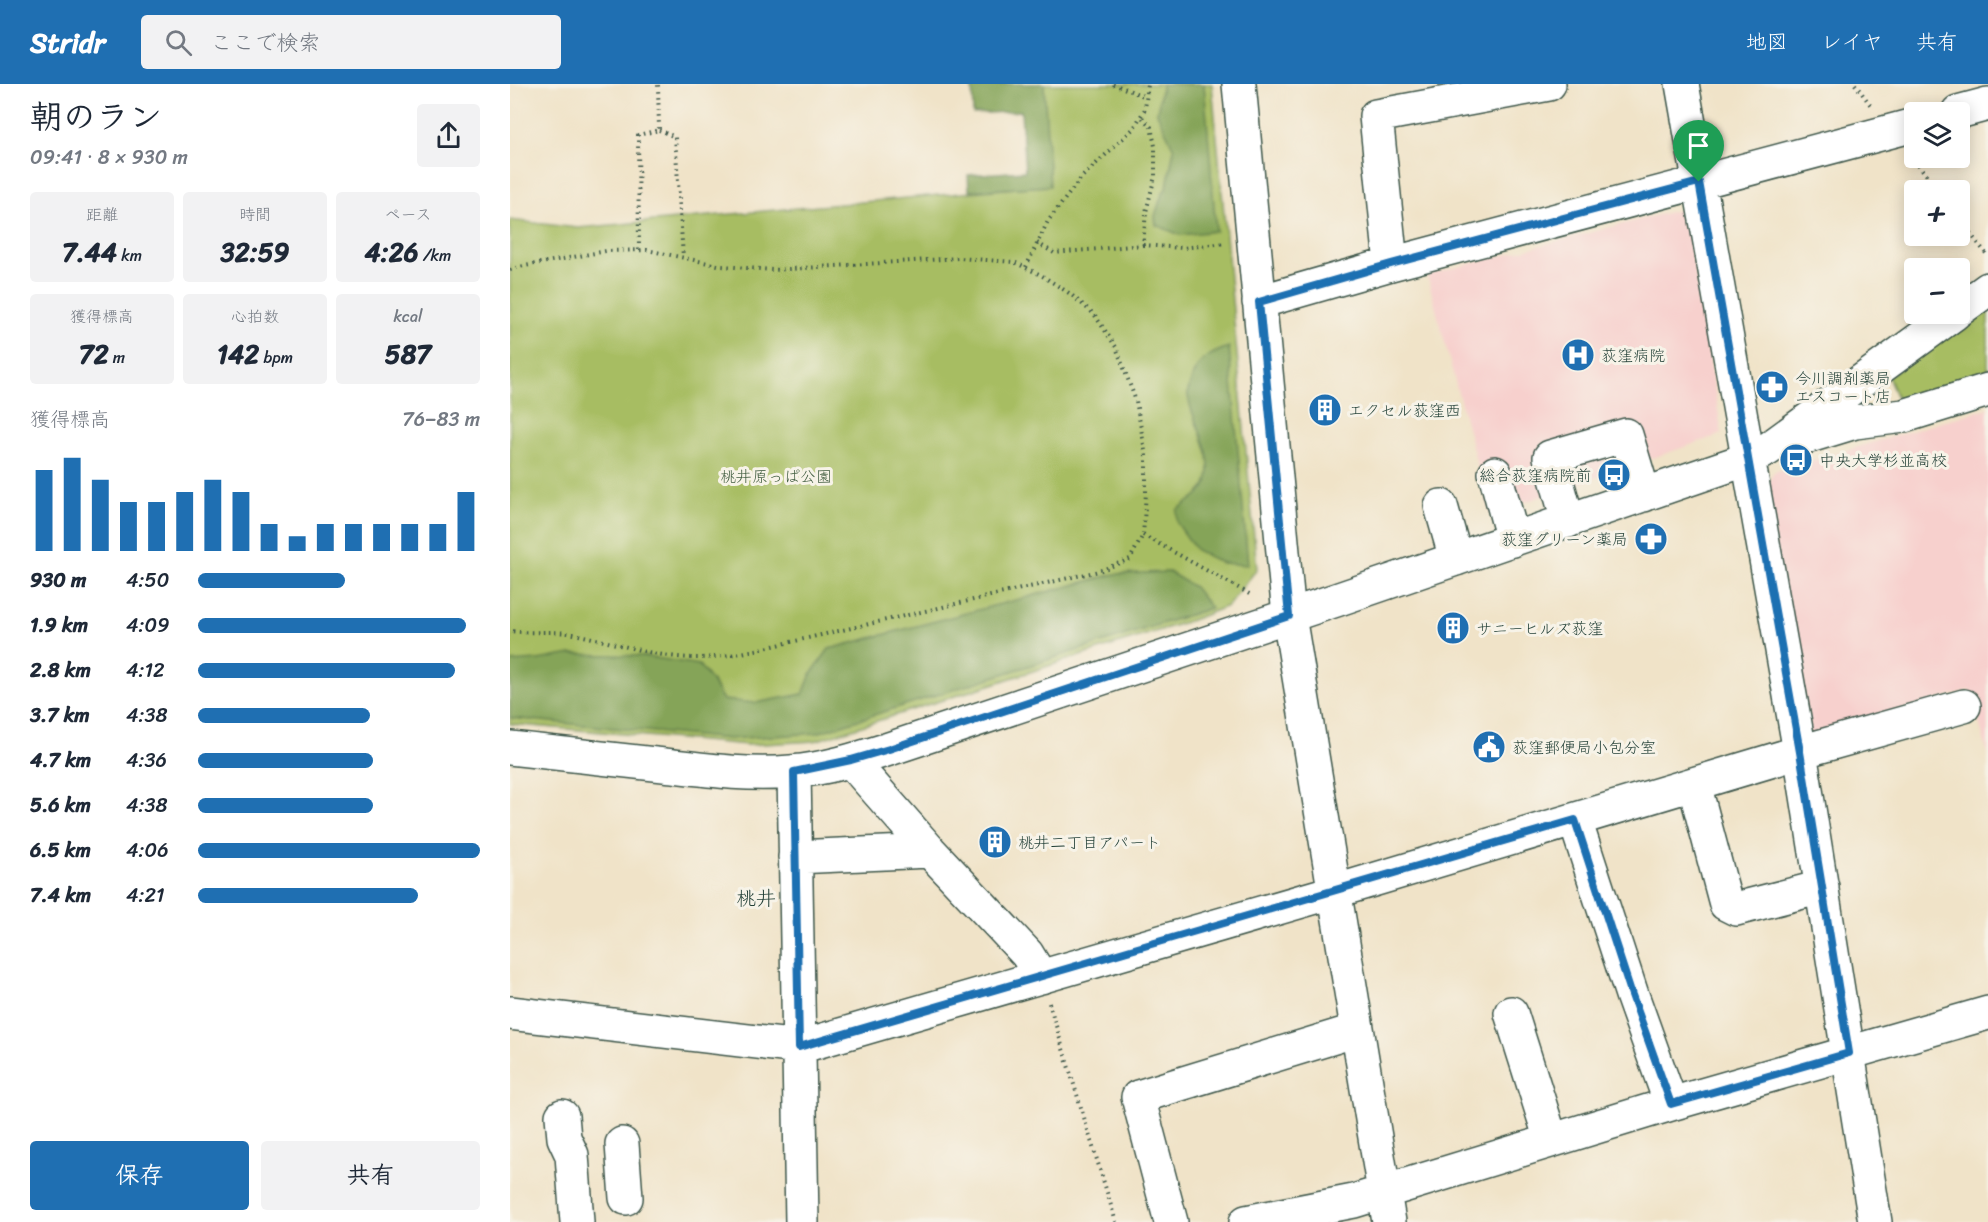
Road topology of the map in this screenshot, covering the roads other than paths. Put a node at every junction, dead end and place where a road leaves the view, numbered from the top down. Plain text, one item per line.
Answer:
1 (1239, 84) edge
2 (1549, 84) edge
3 (1682, 84) edge
4 (1988, 104) edge
5 (1970, 109) edge
6 (1903, 128) edge
7 (1699, 182) junction
8 (1391, 264) junction
9 (1988, 289) edge
10 (1259, 302) junction
11 (1970, 302) edge
12 (1940, 324) edge
13 (1988, 390) edge
14 (1758, 454) junction
15 (1496, 473) dead end
16 (1644, 495) junction
17 (1441, 506) dead end
18 (1568, 521) junction
19 (1512, 540) junction
20 (1456, 559) junction
21 (1289, 616) junction
22 (1965, 706) dead end
23 (510, 748) edge
24 (1800, 752) junction
25 (851, 760) junction
26 (794, 772) junction
27 (1694, 784) junction
28 (1575, 820) junction
29 (930, 851) junction
30 (795, 857) junction
31 (1822, 887) junction
32 (1333, 892) junction
33 (1041, 977) junction
34 (510, 1013) edge
35 (1511, 1013) dead end
36 (1988, 1013) edge
37 (1358, 1030) junction
38 (799, 1047) junction
39 (1849, 1053) junction
40 (1671, 1104) junction
41 (562, 1116) dead end
42 (1551, 1140) junction
43 (624, 1172) dead end
44 (574, 1176) junction
45 (1386, 1207) edge
46 (577, 1222) edge
47 (802, 1222) edge
48 (1172, 1222) edge
49 (1246, 1222) edge
50 (1875, 1222) edge

1 - 10 street
2 - 8 street
3 - 7 street
4 - 5 street
6 - 7 street
7 - 8 street
7 - 14 street
8 - 10 street
9 - 11 street
10 - 21 street
12 - 14 street
13 - 14 street
14 - 16 street
14 - 24 street
15 - 19 street
16 - 18 street
16 - 18 street
17 - 20 street
18 - 19 street
19 - 20 street
20 - 21 street
21 - 25 street
21 - 32 street
22 - 24 street
23 - 26 street
24 - 27 street
24 - 31 street
25 - 26 street
25 - 29 street
26 - 30 street
27 - 28 street
27 - 31 street
28 - 32 street
28 - 40 street
29 - 30 street
29 - 33 street
30 - 38 street
31 - 39 street
32 - 33 street
32 - 37 street
33 - 38 street
34 - 38 street
35 - 42 street
36 - 39 street
37 - 45 street
37 - 48 street
38 - 47 street
39 - 40 street
39 - 50 street
40 - 42 street
41 - 44 street
42 - 45 street
43 - 44 street
44 - 46 street
45 - 49 street

